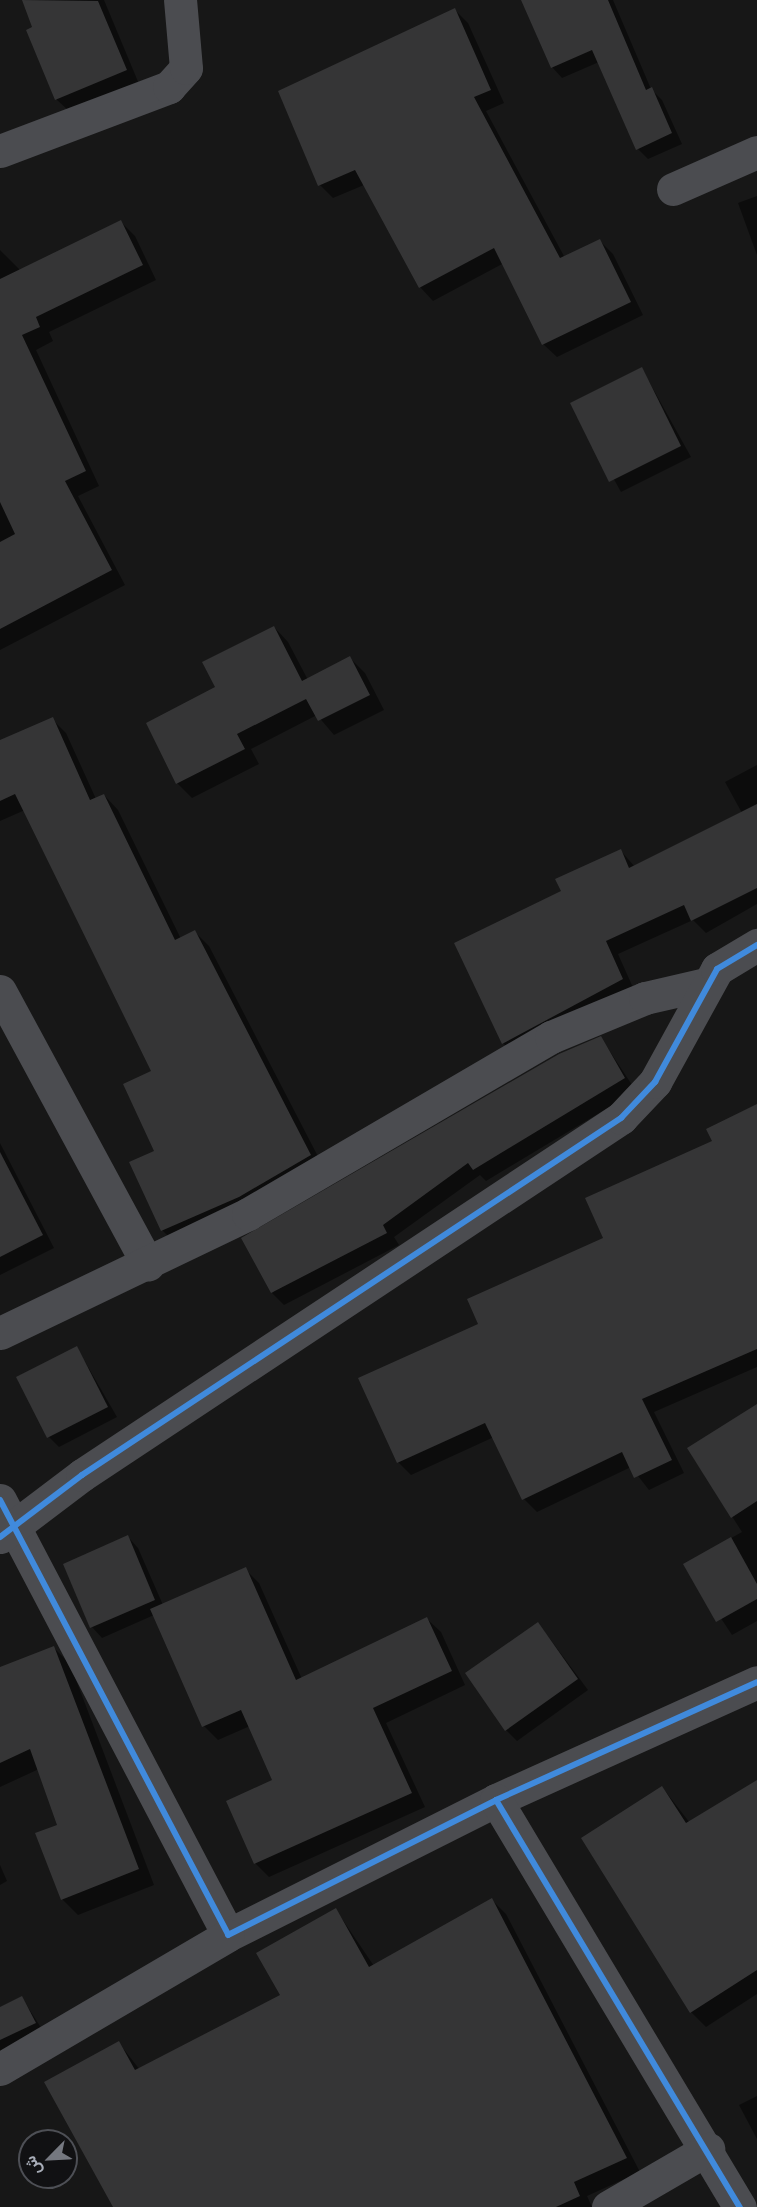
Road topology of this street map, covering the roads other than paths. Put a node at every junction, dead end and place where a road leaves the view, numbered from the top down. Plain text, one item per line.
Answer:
1 (180, 0) edge
2 (0, 151) edge
3 (757, 152) edge
4 (673, 189) dead end
5 (757, 945) edge
6 (706, 984) junction
7 (0, 991) edge
8 (9, 1033) edge
9 (148, 1265) junction
10 (0, 1333) edge
11 (5, 1521) edge
12 (757, 1682) edge
13 (496, 1800) junction
14 (228, 1935) junction
15 (0, 2069) edge
16 (708, 2149) junction
17 (608, 2207) edge
18 (740, 2207) edge

1 - 2 street
3 - 4 street
5 - 6 street
6 - 9 street
6 - 11 street
7 - 8 street
8 - 9 street
9 - 10 street
11 - 14 street
12 - 13 street
13 - 14 street
13 - 16 street
14 - 15 street
16 - 17 street
16 - 18 street

